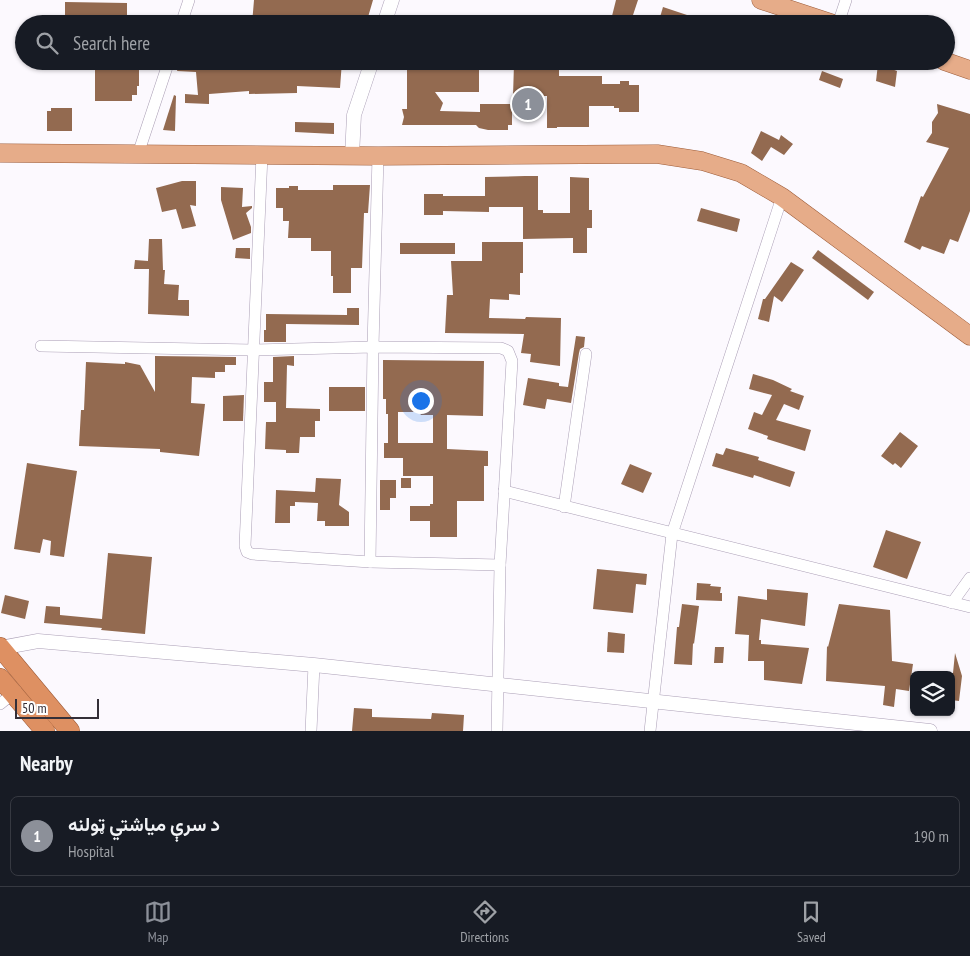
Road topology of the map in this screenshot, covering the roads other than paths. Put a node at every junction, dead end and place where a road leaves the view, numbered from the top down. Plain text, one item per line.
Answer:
1 (189, 0) edge
2 (392, 0) edge
3 (761, 0) edge
4 (846, 0) edge
5 (184, 15) edge
6 (387, 15) edge
7 (808, 15) edge
8 (840, 15) edge
9 (955, 65) edge
10 (166, 70) edge
11 (369, 70) edge
12 (970, 70) edge
13 (0, 153) edge
14 (138, 154) junction
15 (262, 155) junction
16 (352, 156) junction
17 (378, 156) junction
18 (782, 197) junction
19 (970, 336) edge
20 (41, 346) dead end
21 (373, 346) junction
22 (253, 350) junction
23 (586, 354) dead end
24 (504, 492) junction
25 (564, 507) junction
26 (672, 534) junction
27 (370, 562) junction
28 (500, 565) junction
29 (970, 578) edge
30 (952, 603) junction
31 (970, 607) edge
32 (0, 647) edge
33 (314, 665) junction
34 (0, 678) edge
35 (29, 682) junction
36 (498, 684) junction
37 (7, 699) edge
38 (653, 701) junction
39 (45, 731) edge
40 (70, 731) edge
41 (311, 731) edge
42 (496, 731) edge
43 (650, 731) edge
44 (930, 731) edge

1 - 5 street
2 - 6 street
3 - 7 main road
4 - 8 street
9 - 12 main road
10 - 14 street
11 - 16 street
13 - 14 main road
14 - 15 main road
15 - 16 main road
15 - 22 street
16 - 17 main road
17 - 18 main road
17 - 21 street
18 - 19 main road
18 - 26 street
20 - 22 street
21 - 22 street
21 - 24 street
21 - 27 street
22 - 27 street
23 - 25 street
24 - 25 street
24 - 28 street
25 - 26 street
26 - 30 street
26 - 38 street
27 - 28 street
28 - 36 street
29 - 30 street
30 - 31 street
32 - 33 street
32 - 35 highway
33 - 36 street
33 - 41 street
34 - 37 highway
35 - 37 street
35 - 40 highway
36 - 38 street
36 - 42 street
37 - 39 highway
38 - 43 street
38 - 44 street

